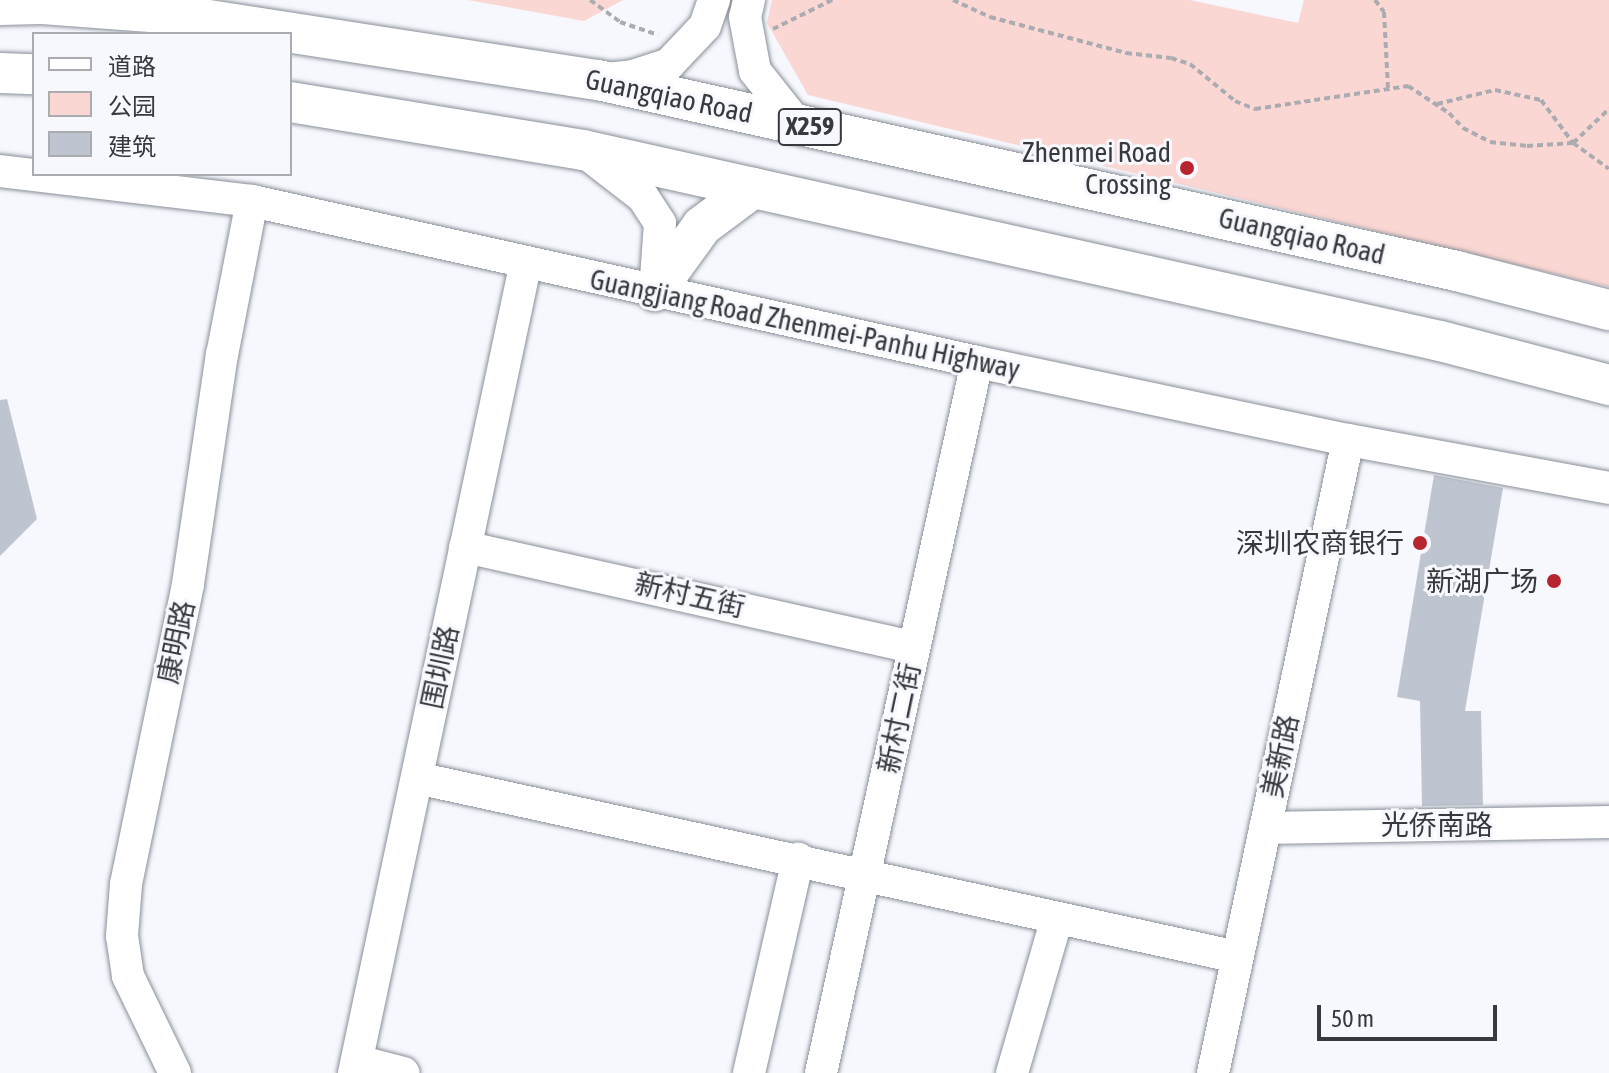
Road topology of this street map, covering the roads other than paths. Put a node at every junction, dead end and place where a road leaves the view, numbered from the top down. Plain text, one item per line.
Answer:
1 (714, 0) edge
2 (749, 0) edge
3 (0, 5) edge
4 (287, 32) edge
5 (292, 33) edge
6 (0, 73) edge
7 (32, 74) edge
8 (598, 80) junction
9 (292, 102) edge
10 (797, 124) junction
11 (583, 150) junction
12 (0, 171) edge
13 (32, 175) edge
14 (42, 176) edge
15 (753, 188) junction
16 (252, 201) junction
17 (526, 262) junction
18 (655, 291) junction
19 (1609, 310) edge
20 (977, 362) junction
21 (1609, 385) edge
22 (1348, 440) junction
23 (1609, 488) edge
24 (465, 547) junction
25 (914, 647) junction
26 (417, 778) junction
27 (1609, 822) edge
28 (1265, 828) junction
29 (798, 859) junction
30 (864, 875) junction
31 (1057, 918) junction
32 (1237, 957) junction
33 (356, 1067) edge
34 (175, 1073) edge
35 (403, 1073) edge
36 (749, 1073) edge
37 (821, 1073) edge
38 (1012, 1073) edge
39 (1213, 1073) edge

1 - 8 street
2 - 10 street
3 - 4 main road, Guangqiao Road / X259
5 - 8 main road, Guangqiao Road / X259
6 - 7 main road
8 - 10 main road, Guangqiao Road / X259
9 - 11 main road
10 - 19 main road, Guangqiao Road / X259
11 - 15 main road
11 - 18 street
12 - 13 street, Guangjiang Road Zhenmei-Panhu Highway
14 - 16 street, Guangjiang Road Zhenmei-Panhu Highway
15 - 18 main road
15 - 21 main road
16 - 17 street, Guangjiang Road Zhenmei-Panhu Highway
16 - 34 street, 康明路
17 - 18 street, Guangjiang Road Zhenmei-Panhu Highway
17 - 24 street, 围圳路
18 - 20 street, Guangjiang Road Zhenmei-Panhu Highway
20 - 22 street, Guangjiang Road Zhenmei-Panhu Highway
20 - 25 street, 新村二街
22 - 23 street, Guangjiang Road Zhenmei-Panhu Highway
22 - 28 street, 美新路
24 - 25 street, 新村五街
24 - 26 street, 围圳路
25 - 30 street, 新村二街
26 - 29 street
26 - 33 street, 围圳路
27 - 28 street, 光侨南路
28 - 32 street, 美新路
29 - 30 street
29 - 36 street
30 - 31 street
30 - 37 street, 新村二街
31 - 32 street
31 - 38 street
32 - 39 street, 美新路
33 - 35 street

